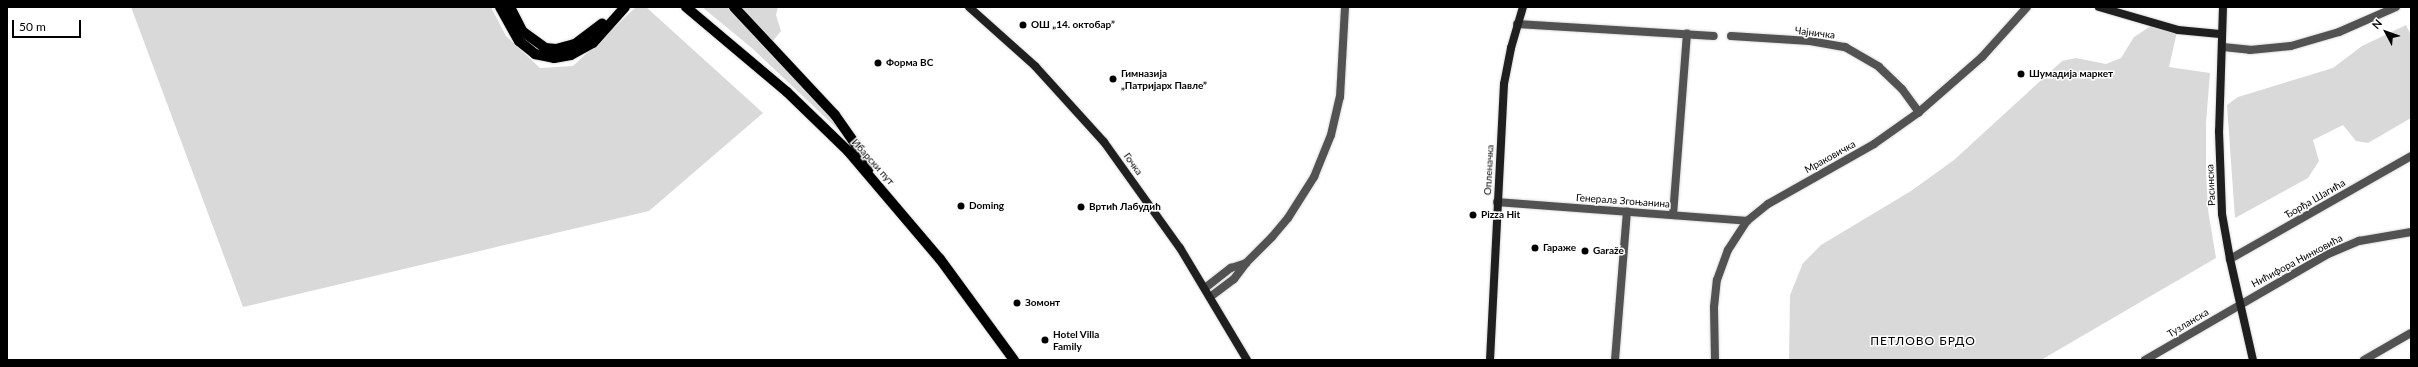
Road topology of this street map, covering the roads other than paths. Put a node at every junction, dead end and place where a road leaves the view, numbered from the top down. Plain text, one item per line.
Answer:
1 (500, 7) edge
2 (510, 7) edge
3 (616, 7) edge
4 (625, 7) edge
5 (686, 7) edge
6 (734, 7) edge
7 (969, 7) edge
8 (1345, 7) edge
9 (1524, 7) edge
10 (2027, 7) edge
11 (2099, 7) edge
12 (2223, 7) edge
13 (2396, 7) edge
14 (1517, 24) junction
15 (1687, 34) junction
16 (2220, 34) junction
17 (1714, 36) dead end
18 (1731, 36) dead end
19 (2223, 47) junction
20 (1919, 112) junction
21 (2411, 156) edge
22 (874, 179) junction
23 (1497, 202) junction
24 (1627, 211) junction
25 (1673, 214) junction
26 (1746, 221) junction
27 (2411, 232) edge
28 (2230, 259) junction
29 (1246, 262) junction
30 (1205, 288) junction
31 (1210, 297) junction
32 (2241, 303) junction
33 (2411, 333) edge
34 (1014, 360) edge
35 (1247, 360) edge
36 (1490, 360) edge
37 (1614, 360) edge
38 (1715, 360) edge
39 (2146, 360) edge
40 (2253, 360) edge
41 (2364, 360) edge

1 - 4 main road
2 - 3 main road
5 - 22 main road, Ибарски пут
6 - 22 main road
7 - 30 street, Гочка
8 - 29 street
9 - 14 street, Опленачка
10 - 20 street, Мраковичка
11 - 16 street
12 - 16 street, Расинска
13 - 19 street
14 - 15 street
14 - 23 street, Опленачка
15 - 17 street
15 - 25 street
16 - 19 street, Расинска
18 - 20 street, Чајничка
19 - 28 street, Расинска
20 - 26 street, Мраковичка
21 - 28 street, Ђорђа Шагића
22 - 34 main road, Ибарски пут
23 - 24 street, Генерала Згоњанина
23 - 36 street, Опленачка
24 - 25 street, Генерала Згоњанина
24 - 37 street
25 - 26 street, Генерала Згоњанина
26 - 38 street, Мраковичка
27 - 32 street, Нићифора Нинковића
28 - 32 street, Расинска
29 - 30 street
29 - 31 street
30 - 31 street, Гочка
31 - 35 street, Гочка
32 - 39 street, Тузланска
32 - 40 street, Расинска
33 - 41 street

